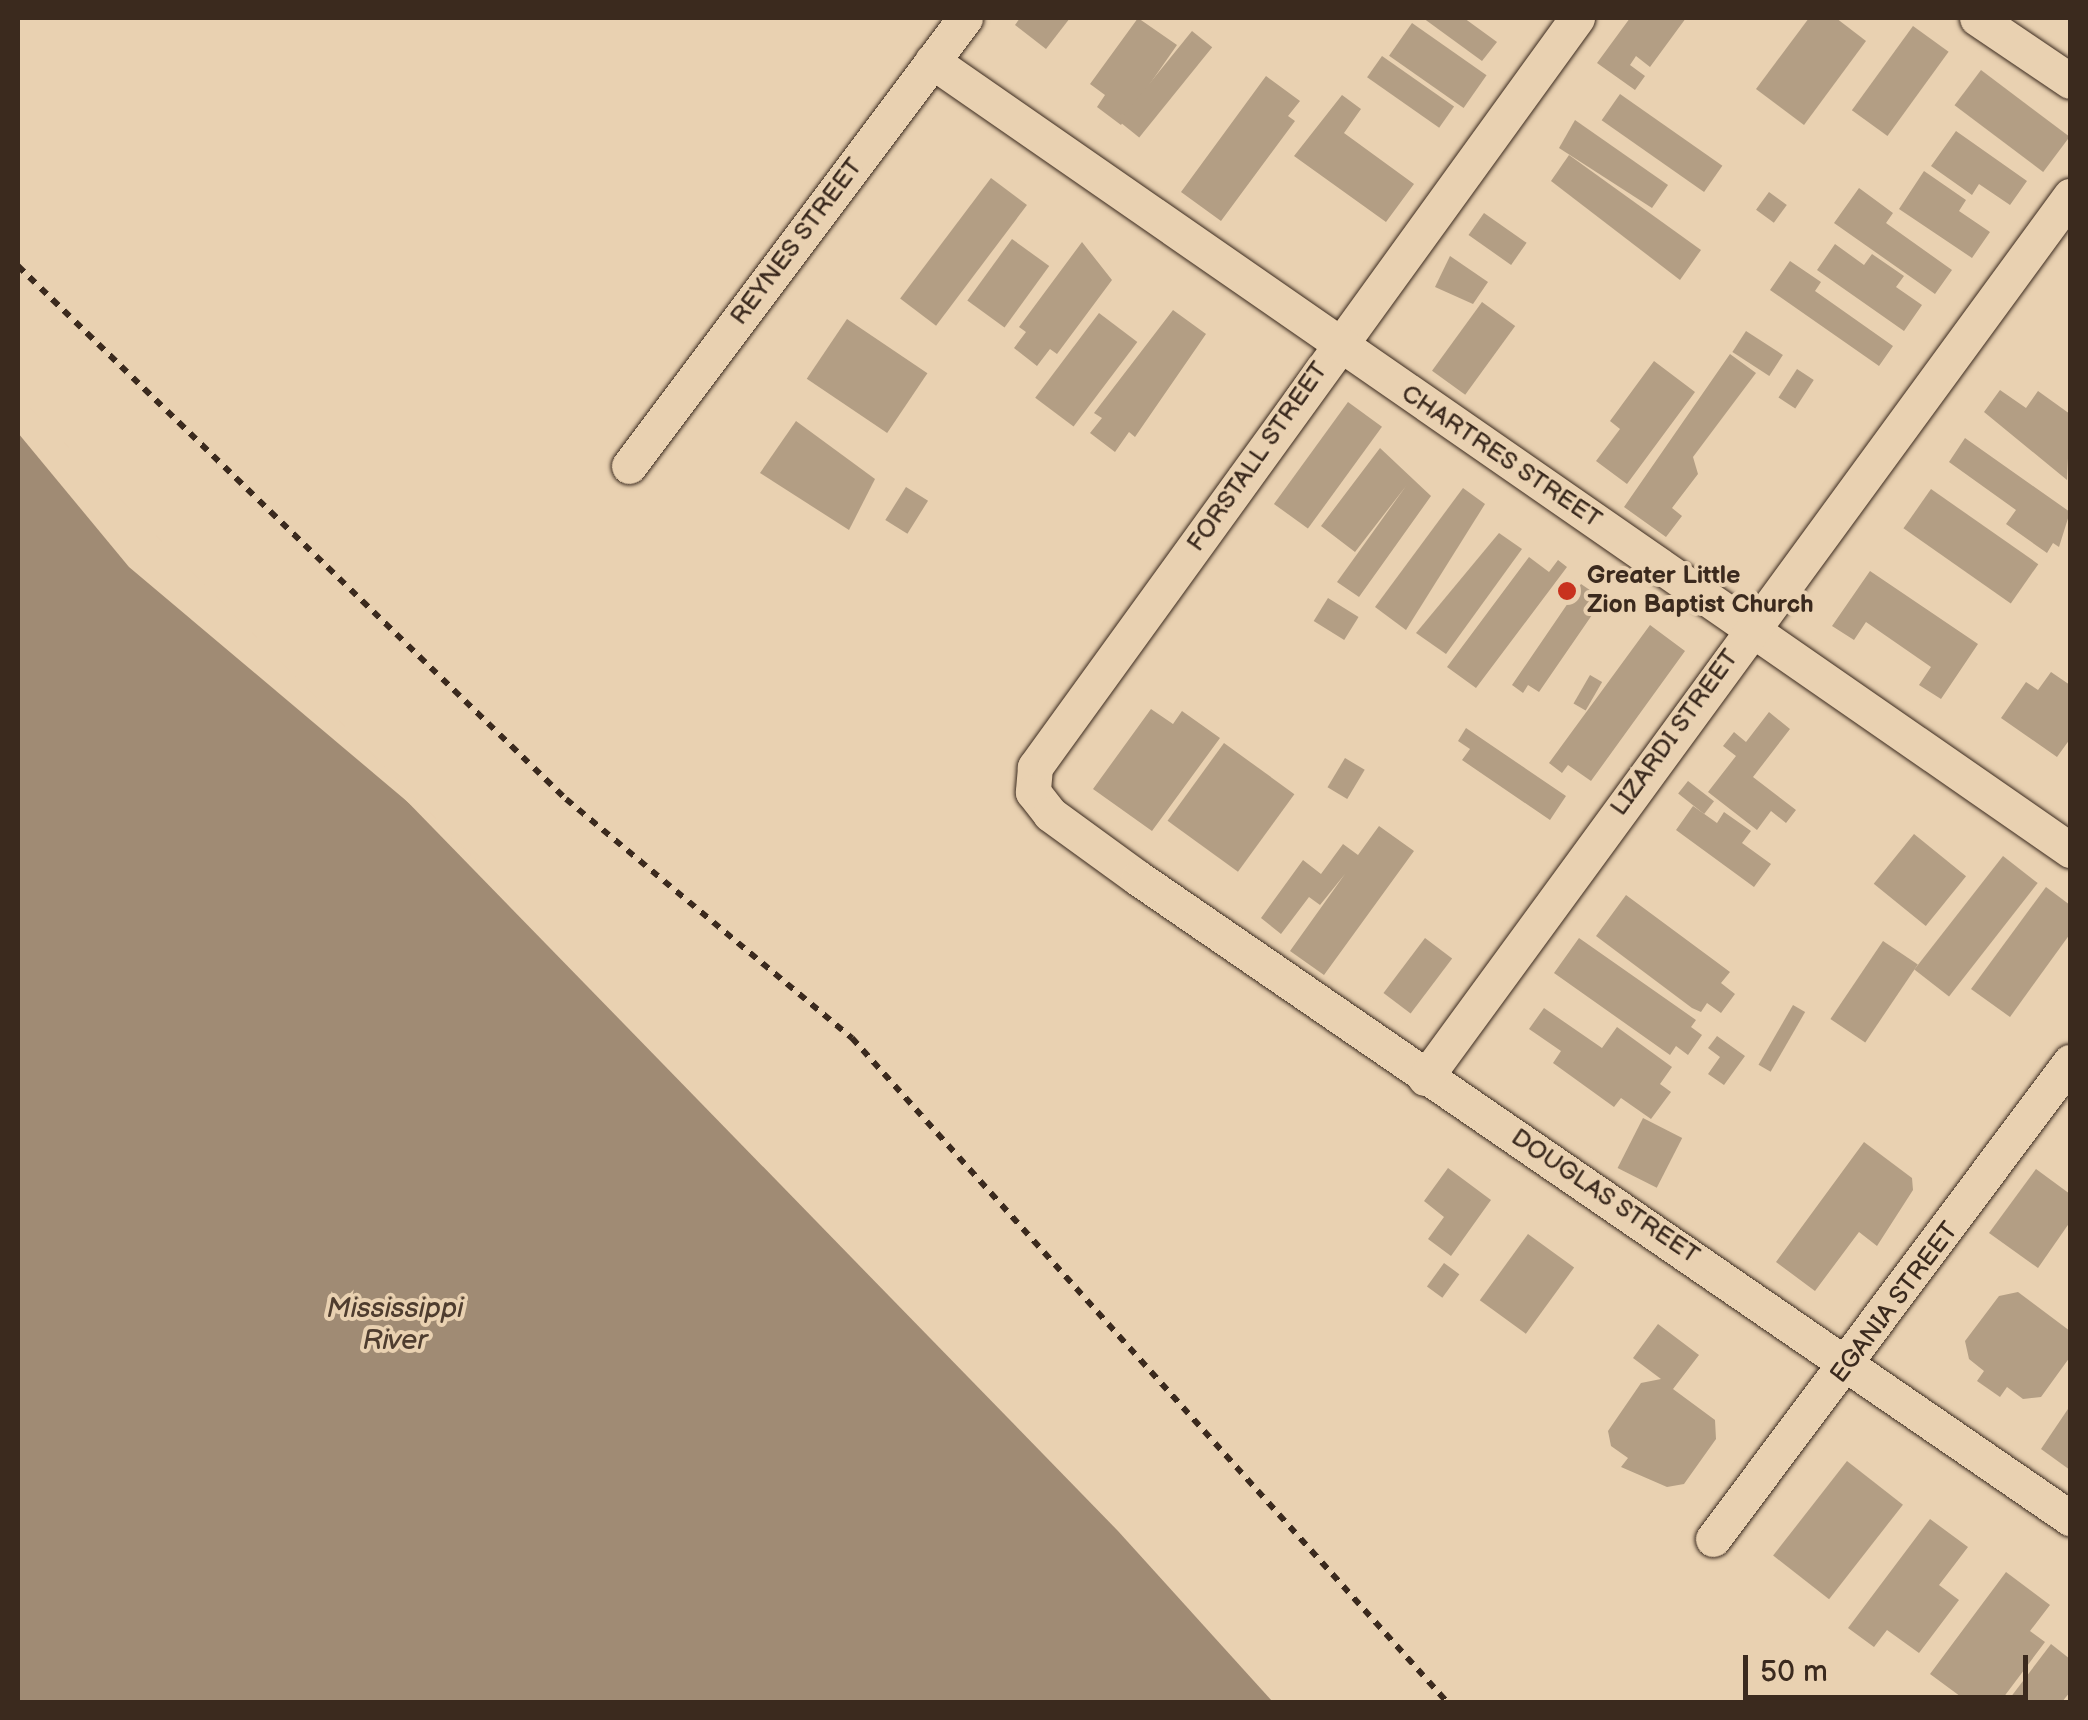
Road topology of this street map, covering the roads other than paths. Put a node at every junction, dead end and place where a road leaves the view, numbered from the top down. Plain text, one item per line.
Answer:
1 (965, 18) edge
2 (1577, 18) edge
3 (1977, 18) edge
4 (932, 61) junction
5 (2070, 80) edge
6 (2070, 196) edge
7 (1337, 346) junction
8 (629, 466) dead end
9 (1752, 627) junction
10 (2070, 850) edge
11 (1138, 878) joint
12 (2070, 1062) edge
13 (1424, 1078) junction
14 (1852, 1361) junction
15 (2070, 1518) edge
16 (1713, 1539) dead end

1 - 4 street, REYNES STREET
2 - 7 street, FORSTALL STREET
3 - 5 street
4 - 7 street, CHARTRES STREET
4 - 8 street, REYNES STREET
6 - 9 street, LIZARDI STREET
7 - 9 street, CHARTRES STREET
7 - 11 street, FORSTALL STREET
9 - 10 street, CHARTRES STREET
9 - 13 street, LIZARDI STREET
11 - 13 street, DOUGLAS STREET
12 - 14 street, EGANIA STREET
13 - 14 street, DOUGLAS STREET
14 - 15 street, DOUGLAS STREET
14 - 16 street, EGANIA STREET

